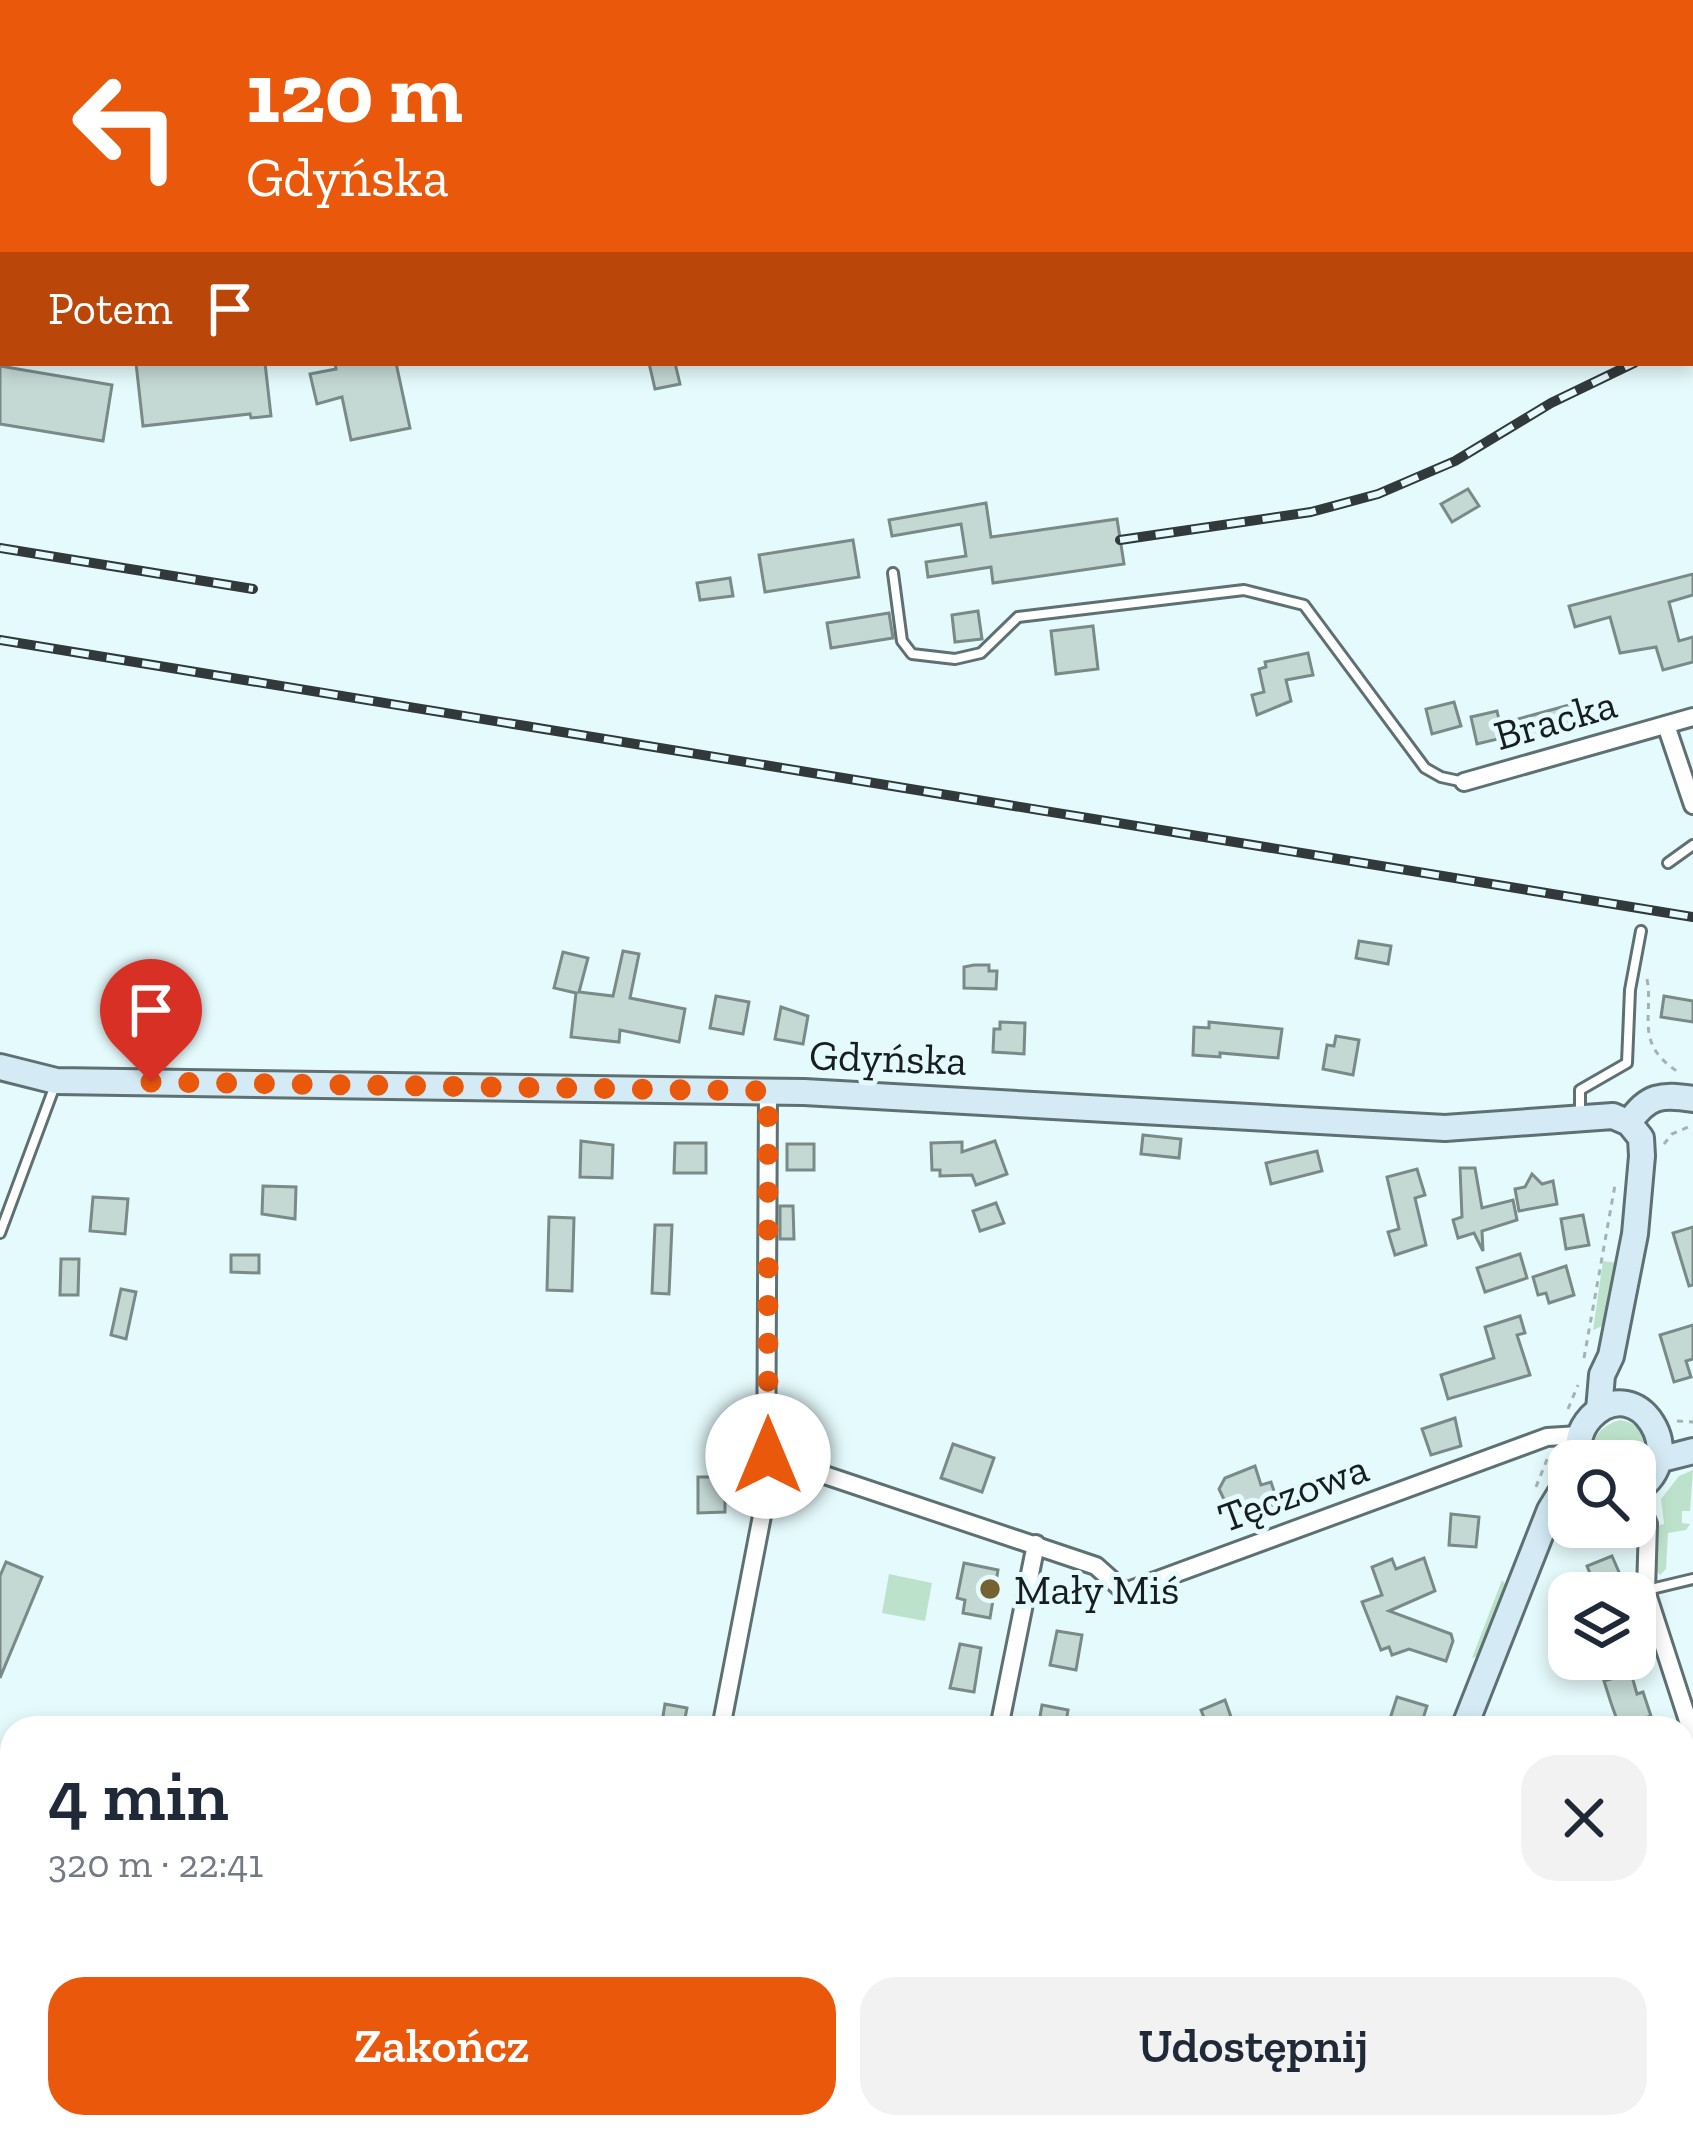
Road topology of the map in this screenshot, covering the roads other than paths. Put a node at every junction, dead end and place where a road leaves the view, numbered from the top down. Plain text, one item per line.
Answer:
1 (893, 573) dead end
2 (1693, 717) edge
3 (1666, 725) junction
4 (1464, 782) joint
5 (1693, 805) edge
6 (1693, 845) edge
7 (1668, 862) dead end
8 (1641, 931) dead end
9 (0, 1066) edge
10 (56, 1081) junction
11 (1685, 1090) edge
12 (768, 1091) junction
13 (1580, 1118) junction
14 (1635, 1130) junction
15 (0, 1233) edge
16 (1611, 1356) junction
17 (1626, 1404) junction
18 (1599, 1410) junction
19 (1674, 1437) edge
20 (1556, 1440) edge
21 (1583, 1440) edge
22 (1693, 1451) edge
23 (768, 1456) junction
24 (1656, 1470) edge
25 (1548, 1519) edge
26 (1546, 1528) joint
27 (1036, 1544) junction
28 (1693, 1579) edge
29 (1656, 1588) edge
30 (1656, 1622) edge
31 (723, 1716) edge
32 (1001, 1716) edge
33 (1469, 1716) edge
34 (1687, 1716) edge

1 - 4 lane
2 - 3 street, Bracka
3 - 4 street, Bracka
3 - 5 street, Bracka
6 - 7 lane
8 - 13 lane
9 - 10 main road, Gdyńska
10 - 12 main road, Gdyńska
10 - 15 lane
11 - 14 main road
12 - 13 main road, Gdyńska
12 - 23 street
13 - 14 main road, Gdyńska
14 - 16 main road
16 - 17 main road
16 - 18 main road
17 - 18 main road
17 - 19 main road
18 - 21 main road
19 - 22 main road
19 - 24 main road
20 - 27 street, Tęczowa
23 - 27 street, Tęczowa
23 - 31 street
25 - 26 main road
26 - 33 main road
27 - 32 street
28 - 29 lane
30 - 34 street

